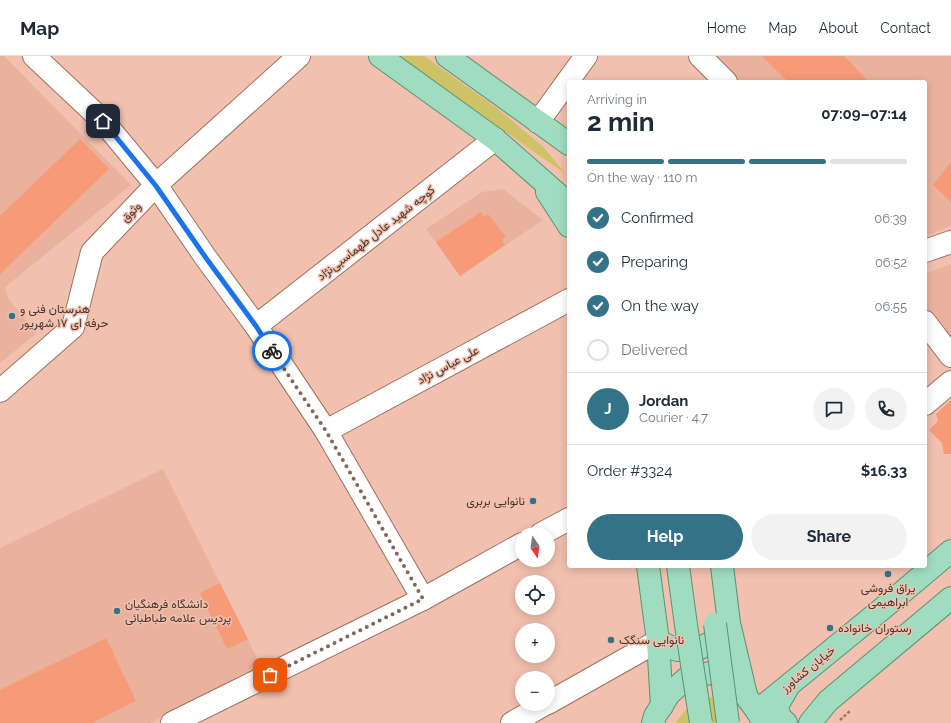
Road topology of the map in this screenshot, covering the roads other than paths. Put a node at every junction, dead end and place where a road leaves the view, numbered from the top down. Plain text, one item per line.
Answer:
1 (299, 56) edge
2 (380, 56) edge
3 (448, 56) edge
4 (586, 56) edge
5 (700, 56) edge
6 (40, 58) edge
7 (569, 80) edge
8 (724, 80) edge
9 (567, 82) edge
10 (538, 122) junction
11 (495, 139) junction
12 (567, 143) edge
13 (537, 175) junction
14 (156, 186) junction
15 (567, 202) edge
16 (567, 223) edge
17 (951, 242) edge
18 (927, 250) edge
19 (567, 301) edge
20 (927, 325) edge
21 (256, 326) junction
22 (951, 356) edge
23 (951, 382) edge
24 (0, 391) edge
25 (927, 402) edge
26 (326, 431) junction
27 (567, 520) edge
28 (554, 527) edge
29 (515, 548) edge
30 (951, 551) edge
31 (648, 568) edge
32 (678, 568) edge
33 (721, 568) edge
34 (951, 598) edge
35 (423, 599) junction
36 (722, 624) junction
37 (658, 641) junction
38 (788, 686) junction
39 (555, 698) edge
40 (756, 710) edge
41 (533, 711) edge
42 (658, 714) edge
43 (172, 723) edge
44 (512, 723) edge
45 (701, 723) edge
46 (728, 723) edge
47 (786, 723) edge
48 (810, 723) edge

1 - 14 street, وثوق
2 - 11 main road
3 - 10 main road
4 - 7 street
5 - 8 street
6 - 14 street
9 - 10 street
10 - 12 main road
11 - 13 main road
11 - 21 street, کوچه شهید عادل طهماسبی‌نژاد
13 - 15 main road
13 - 16 main road
14 - 21 street
14 - 24 street, وثوق
17 - 18 street
19 - 26 street, علی عباس نژاد
20 - 22 street
21 - 26 street
23 - 25 street
26 - 35 street
27 - 28 street
29 - 35 street
30 - 38 main road, خیابان کشاورز
31 - 37 main road
32 - 45 main road, bridge
33 - 36 main road
34 - 48 main road
35 - 43 street
36 - 37 main road
36 - 40 main road
36 - 46 main road, bridge
37 - 39 street
37 - 42 main road
38 - 40 main road, خیابان کشاورز
38 - 47 main road
40 - 42 main road
41 - 44 street

